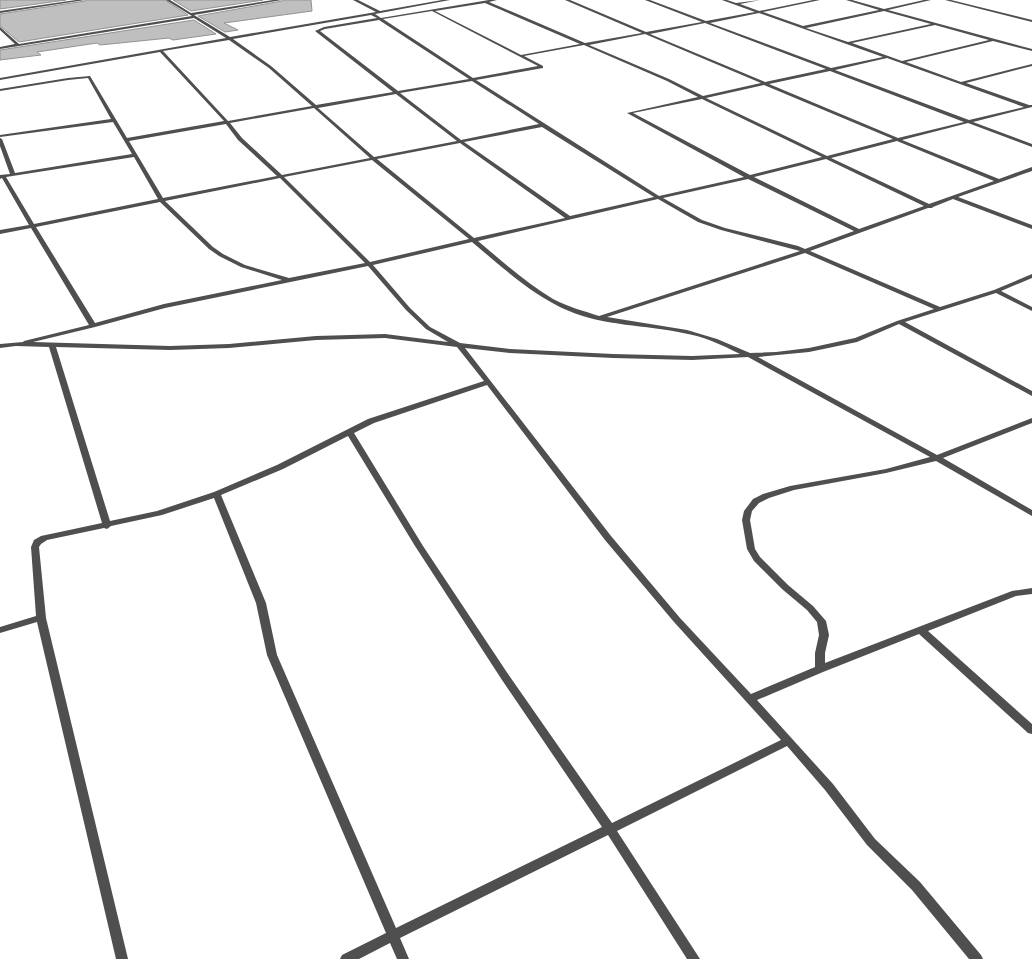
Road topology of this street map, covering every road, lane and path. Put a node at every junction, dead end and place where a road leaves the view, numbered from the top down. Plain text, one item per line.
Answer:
1 (83, 0) edge
2 (168, 0) edge
3 (280, 0) edge
4 (355, 0) edge
5 (448, 0) edge
6 (495, 0) edge
7 (567, 0) edge
8 (647, 0) edge
9 (724, 0) edge
10 (758, 0) edge
11 (818, 0) edge
12 (848, 0) edge
13 (929, 0) edge
14 (947, 0) edge
15 (486, 2) junction
16 (736, 4) junction
17 (883, 10) junction
18 (433, 11) junction
19 (0, 12) edge
20 (380, 12) junction
21 (760, 12) junction
22 (371, 13) junction
23 (190, 14) junction
24 (195, 17) junction
25 (381, 19) junction
26 (1032, 21) edge
27 (708, 22) junction
28 (935, 24) junction
29 (803, 27) junction
30 (0, 28) edge
31 (645, 33) junction
32 (230, 38) junction
33 (993, 40) junction
34 (848, 43) junction
35 (18, 45) junction
36 (585, 45) junction
37 (0, 48) edge
38 (1032, 50) edge
39 (161, 51) junction
40 (520, 56) junction
41 (888, 57) junction
42 (902, 62) junction
43 (1032, 65) edge
44 (832, 70) junction
45 (0, 79) edge
46 (472, 80) junction
47 (961, 83) junction
48 (766, 84) junction
49 (0, 90) edge
50 (396, 92) junction
51 (704, 98) junction
52 (316, 106) junction
53 (1030, 106) edge
54 (114, 120) junction
55 (965, 121) junction
56 (227, 122) junction
57 (543, 125) junction
58 (0, 137) edge
59 (896, 139) junction
60 (126, 140) junction
61 (460, 141) junction
62 (1032, 146) edge
63 (136, 155) junction
64 (825, 158) junction
65 (374, 159) junction
66 (1032, 169) edge
67 (13, 175) junction
68 (2, 176) edge
69 (281, 177) junction
70 (749, 177) junction
71 (999, 181) junction
72 (659, 198) junction
73 (955, 198) junction
74 (162, 201) junction
75 (930, 207) junction
76 (569, 218) junction
77 (32, 226) junction
78 (1032, 227) edge
79 (0, 232) edge
80 (860, 232) junction
81 (473, 240) junction
82 (805, 251) junction
83 (369, 264) junction
84 (1032, 276) edge
85 (288, 281) junction
86 (996, 291) junction
87 (940, 309) junction
88 (1032, 309) edge
89 (599, 318) junction
90 (899, 322) junction
91 (93, 326) junction
92 (16, 344) junction
93 (459, 345) junction
94 (0, 346) edge
95 (52, 346) junction
96 (751, 356) junction
97 (489, 382) junction
98 (1032, 394) edge
99 (1032, 420) edge
100 (349, 431) junction
101 (937, 458) junction
102 (217, 494) junction
103 (1032, 513) edge
104 (107, 526) junction
105 (1032, 590) edge
106 (41, 618) junction
107 (0, 630) edge
108 (921, 630) junction
109 (820, 669) junction
110 (750, 698) junction
111 (1032, 730) edge
112 (788, 741) junction
113 (610, 829) junction
114 (394, 935) junction
115 (122, 959) edge
116 (346, 959) edge
117 (403, 959) edge
118 (694, 959) edge
119 (978, 959) edge

1 - 19 street
2 - 23 street
3 - 23 street
4 - 20 street
5 - 20 street
6 - 15 street
7 - 31 street
8 - 27 street
9 - 16 street
10 - 16 street
11 - 21 street
12 - 17 street
13 - 17 street
14 - 26 street
15 - 18 street
15 - 36 street
16 - 21 street
17 - 28 street
17 - 29 street
18 - 25 street
18 - 40 street
20 - 22 street
21 - 27 street
21 - 29 street
22 - 25 street
22 - 32 street
23 - 24 street
24 - 32 street
24 - 35 street
25 - 46 street
25 - 50 street
27 - 31 street
27 - 44 street
28 - 33 street
28 - 34 street
29 - 34 street
30 - 35 street
31 - 36 street
31 - 48 street
32 - 39 street
32 - 52 street
33 - 38 street
33 - 42 street
34 - 41 street
35 - 37 street
36 - 40 street
36 - 51 street
39 - 45 street
39 - 56 street
40 - 46 street
41 - 42 street
41 - 44 street
42 - 47 street
43 - 47 street
44 - 48 street
44 - 55 street
46 - 50 street
46 - 57 street
47 - 53 street
48 - 51 street
48 - 59 street
49 - 54 street
50 - 52 street
50 - 61 street
51 - 64 street
51 - 70 street
52 - 56 street
52 - 65 street
53 - 55 street
54 - 58 street
54 - 60 street
55 - 59 street
55 - 62 street
56 - 60 street
56 - 69 street
57 - 61 street
57 - 72 street
58 - 67 street
59 - 64 street
59 - 71 street
60 - 63 street
61 - 65 street
61 - 76 street
63 - 67 street
63 - 74 street
64 - 70 street
64 - 75 street
65 - 69 street
65 - 81 street
66 - 71 street
67 - 68 street
68 - 77 street
69 - 74 street
69 - 83 street
70 - 72 street
70 - 80 street
71 - 73 street
72 - 76 street
72 - 82 street
73 - 75 street
73 - 78 street
74 - 77 street
74 - 85 street
75 - 80 street
76 - 81 street
77 - 79 street
77 - 91 street
80 - 82 street
81 - 83 street
81 - 89 street
82 - 87 street
82 - 89 street
83 - 85 street
83 - 93 street
84 - 86 street
85 - 91 street
86 - 87 street
86 - 88 street
87 - 90 street
89 - 96 street
90 - 96 street
90 - 98 street
91 - 92 street
92 - 94 street
92 - 95 street
93 - 95 street
93 - 96 street
93 - 97 street
95 - 104 street
96 - 101 street
97 - 100 street
97 - 110 street
99 - 101 street
100 - 102 street
100 - 113 street
101 - 103 street
101 - 109 street
102 - 104 street
102 - 114 street
104 - 106 street
105 - 108 street
106 - 107 street
106 - 115 street
108 - 109 street
108 - 111 street
109 - 110 street
110 - 112 street
112 - 113 street
112 - 119 street
113 - 114 street
113 - 118 street
114 - 116 street
114 - 117 street

